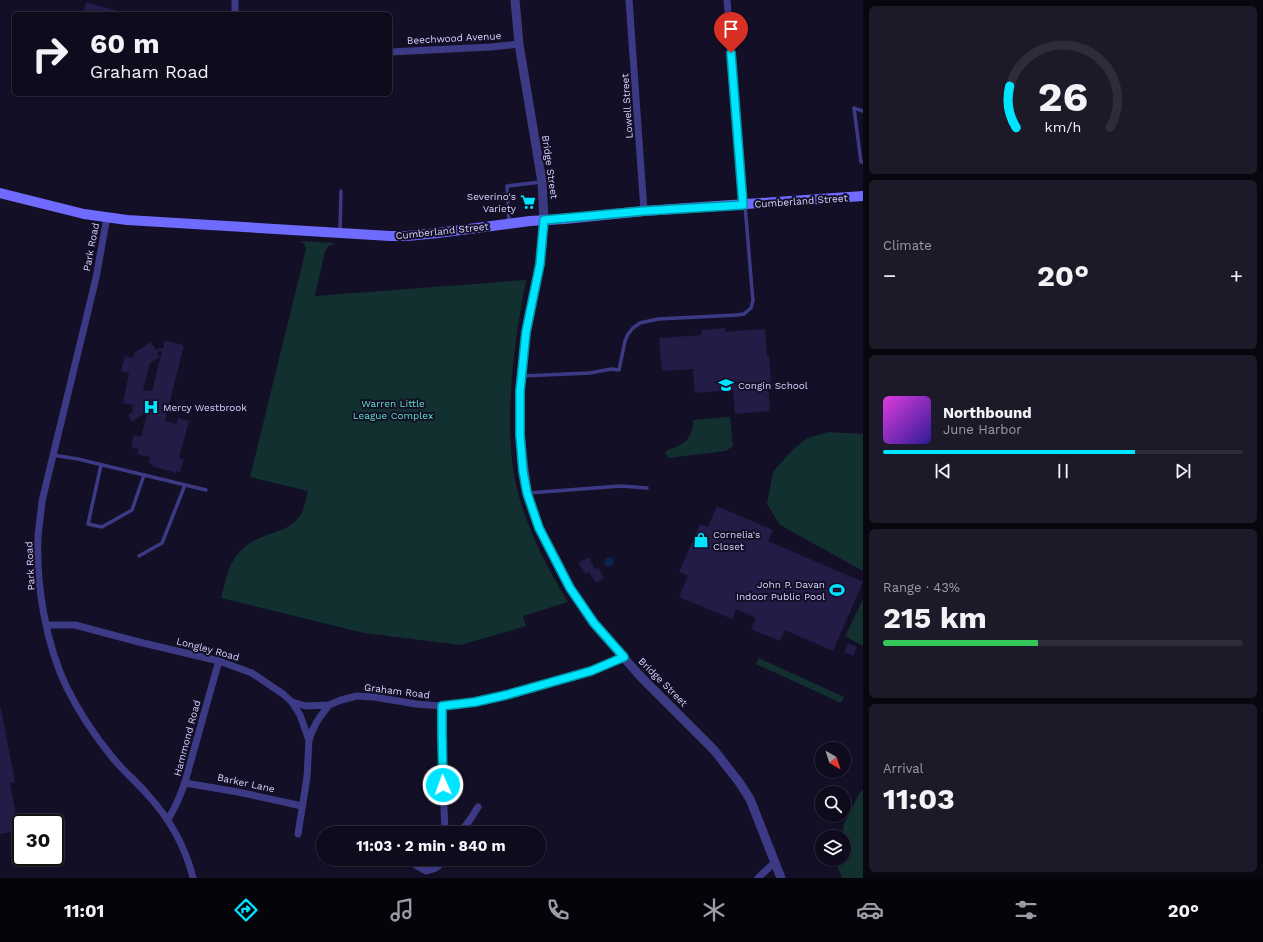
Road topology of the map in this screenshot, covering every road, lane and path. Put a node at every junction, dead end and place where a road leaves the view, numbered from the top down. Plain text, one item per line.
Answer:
1 (235, 0) edge
2 (515, 0) edge
3 (629, 0) edge
4 (727, 0) edge
5 (235, 12) edge
6 (519, 44) junction
7 (392, 52) edge
8 (863, 110) edge
9 (863, 162) edge
10 (542, 182) junction
11 (342, 191) dead end
12 (0, 193) edge
13 (863, 196) edge
14 (744, 205) junction
15 (644, 211) junction
16 (107, 217) junction
17 (544, 220) junction
18 (509, 224) junction
19 (340, 233) junction
20 (521, 376) junction
21 (54, 455) junction
22 (101, 465) junction
23 (144, 475) junction
24 (185, 485) junction
25 (647, 488) dead end
26 (206, 490) dead end
27 (527, 493) junction
28 (139, 556) dead end
29 (46, 625) junction
30 (624, 657) junction
31 (219, 661) junction
32 (292, 702) junction
33 (329, 705) junction
34 (442, 706) junction
35 (309, 740) junction
36 (185, 783) junction
37 (302, 806) junction
38 (478, 807) dead end
39 (168, 819) junction
40 (445, 826) edge
41 (464, 826) edge
42 (298, 834) dead end
43 (775, 862) junction
44 (418, 866) edge
45 (438, 866) edge
46 (193, 878) edge
47 (758, 878) edge
48 (781, 878) edge

1 - 5 street
2 - 6 street, Bridge Street
3 - 15 street, Lowell Street
4 - 14 street
6 - 7 street, Beechwood Avenue
6 - 10 street, Bridge Street
8 - 9 lane
10 - 17 street, Bridge Street
10 - 18 lane
11 - 19 lane
12 - 16 main road, Cumberland Street
13 - 14 main road, Cumberland Street
14 - 15 main road, Cumberland Street
14 - 20 lane
15 - 17 main road, Cumberland Street
16 - 19 main road, Cumberland Street
16 - 21 street, Park Road
17 - 18 main road, Cumberland Street
17 - 20 street, Bridge Street
18 - 19 main road, Cumberland Street
20 - 27 street, Bridge Street
21 - 22 lane
21 - 29 street, Park Road
22 - 23 lane
22 - 23 lane
23 - 24 lane
24 - 26 lane
24 - 28 lane
25 - 27 lane
27 - 30 street, Bridge Street
29 - 31 street, Longley Road
29 - 39 street, Park Road
30 - 34 street, Graham Road
30 - 43 street, Bridge Street
31 - 32 street, Longley Road
31 - 36 street, Hammond Road
32 - 33 street, Graham Road
32 - 35 street, Longley Road
33 - 34 street, Graham Road
33 - 35 street
34 - 40 street
35 - 37 street, Longley Road
36 - 37 street, Barker Lane
36 - 39 street, Hammond Road
37 - 42 street, Longley Road
38 - 41 street
39 - 46 street, Park Road
43 - 47 street
43 - 48 street, Bridge Street
44 - 45 street

